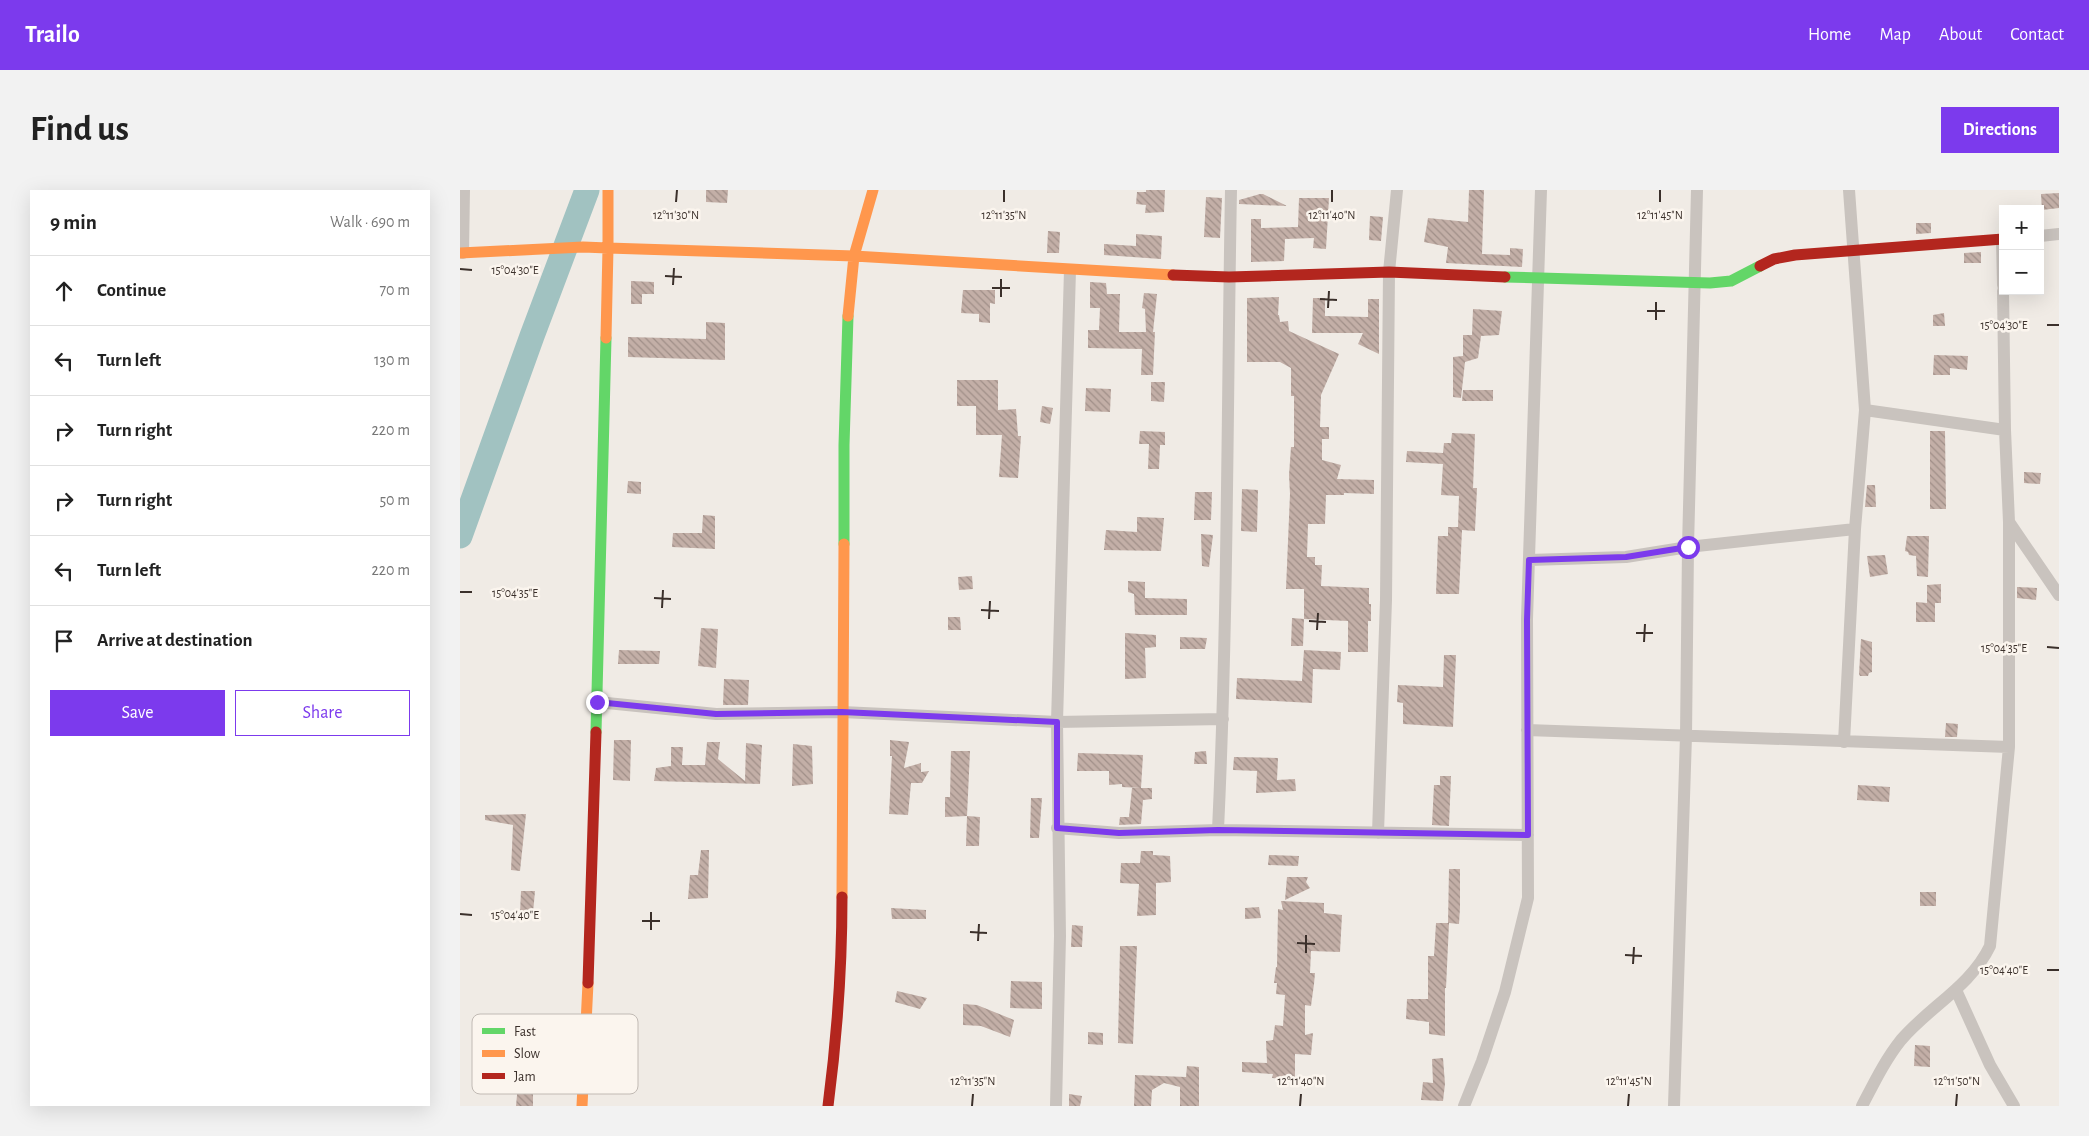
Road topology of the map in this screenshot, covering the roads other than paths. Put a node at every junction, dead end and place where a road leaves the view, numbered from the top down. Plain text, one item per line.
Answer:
1 (464, 190) edge
2 (608, 190) edge
3 (873, 190) edge
4 (1231, 190) edge
5 (1397, 190) edge
6 (1541, 190) edge
7 (1697, 190) edge
8 (1849, 190) edge
9 (2059, 234) edge
10 (2044, 236) edge
11 (1999, 239) edge
12 (608, 248) junction
13 (1852, 251) junction
14 (461, 253) edge
15 (854, 256) junction
16 (1070, 270) junction
17 (1389, 272) junction
18 (1229, 277) junction
19 (1539, 279) junction
20 (1695, 283) junction
21 (2003, 295) edge
22 (1865, 410) junction
23 (2005, 430) junction
24 (2010, 522) junction
25 (1855, 529) junction
26 (1688, 547) junction
27 (1529, 560) junction
28 (2059, 596) edge
29 (597, 702) junction
30 (842, 712) junction
31 (1223, 719) junction
32 (1057, 722) junction
33 (1526, 730) junction
34 (1686, 736) junction
35 (1844, 742) junction
36 (2009, 747) junction
37 (1057, 828) junction
38 (1218, 830) junction
39 (1378, 833) junction
40 (1528, 835) junction
41 (1956, 990) junction
42 (587, 1014) edge
43 (828, 1106) edge
44 (1056, 1106) edge
45 (1464, 1106) edge
46 (1674, 1106) edge
47 (1862, 1106) edge
48 (2014, 1106) edge

1 - 14 street
2 - 12 street
3 - 15 street
4 - 18 street
5 - 17 street
6 - 19 street
7 - 20 street
8 - 13 street
9 - 10 street
11 - 13 street
12 - 14 street
12 - 15 street
12 - 29 street
13 - 20 street
13 - 22 street
15 - 16 street
15 - 30 street
16 - 18 street
16 - 32 street
17 - 18 street
17 - 19 street
17 - 39 street
18 - 31 street
19 - 20 street
19 - 27 street
20 - 26 street
21 - 23 street
22 - 23 street
22 - 25 street
23 - 24 street
24 - 28 street
24 - 36 street
25 - 26 street
25 - 35 street
26 - 27 street
26 - 34 street
27 - 33 street
29 - 30 street
29 - 42 street
30 - 32 street
30 - 43 street
31 - 32 street
31 - 38 street
32 - 37 street
33 - 34 street
33 - 40 street
34 - 35 street
34 - 46 street
35 - 36 street
36 - 41 street
37 - 38 street
37 - 44 street
38 - 39 street
39 - 40 street
40 - 45 street
41 - 47 street
41 - 48 street

